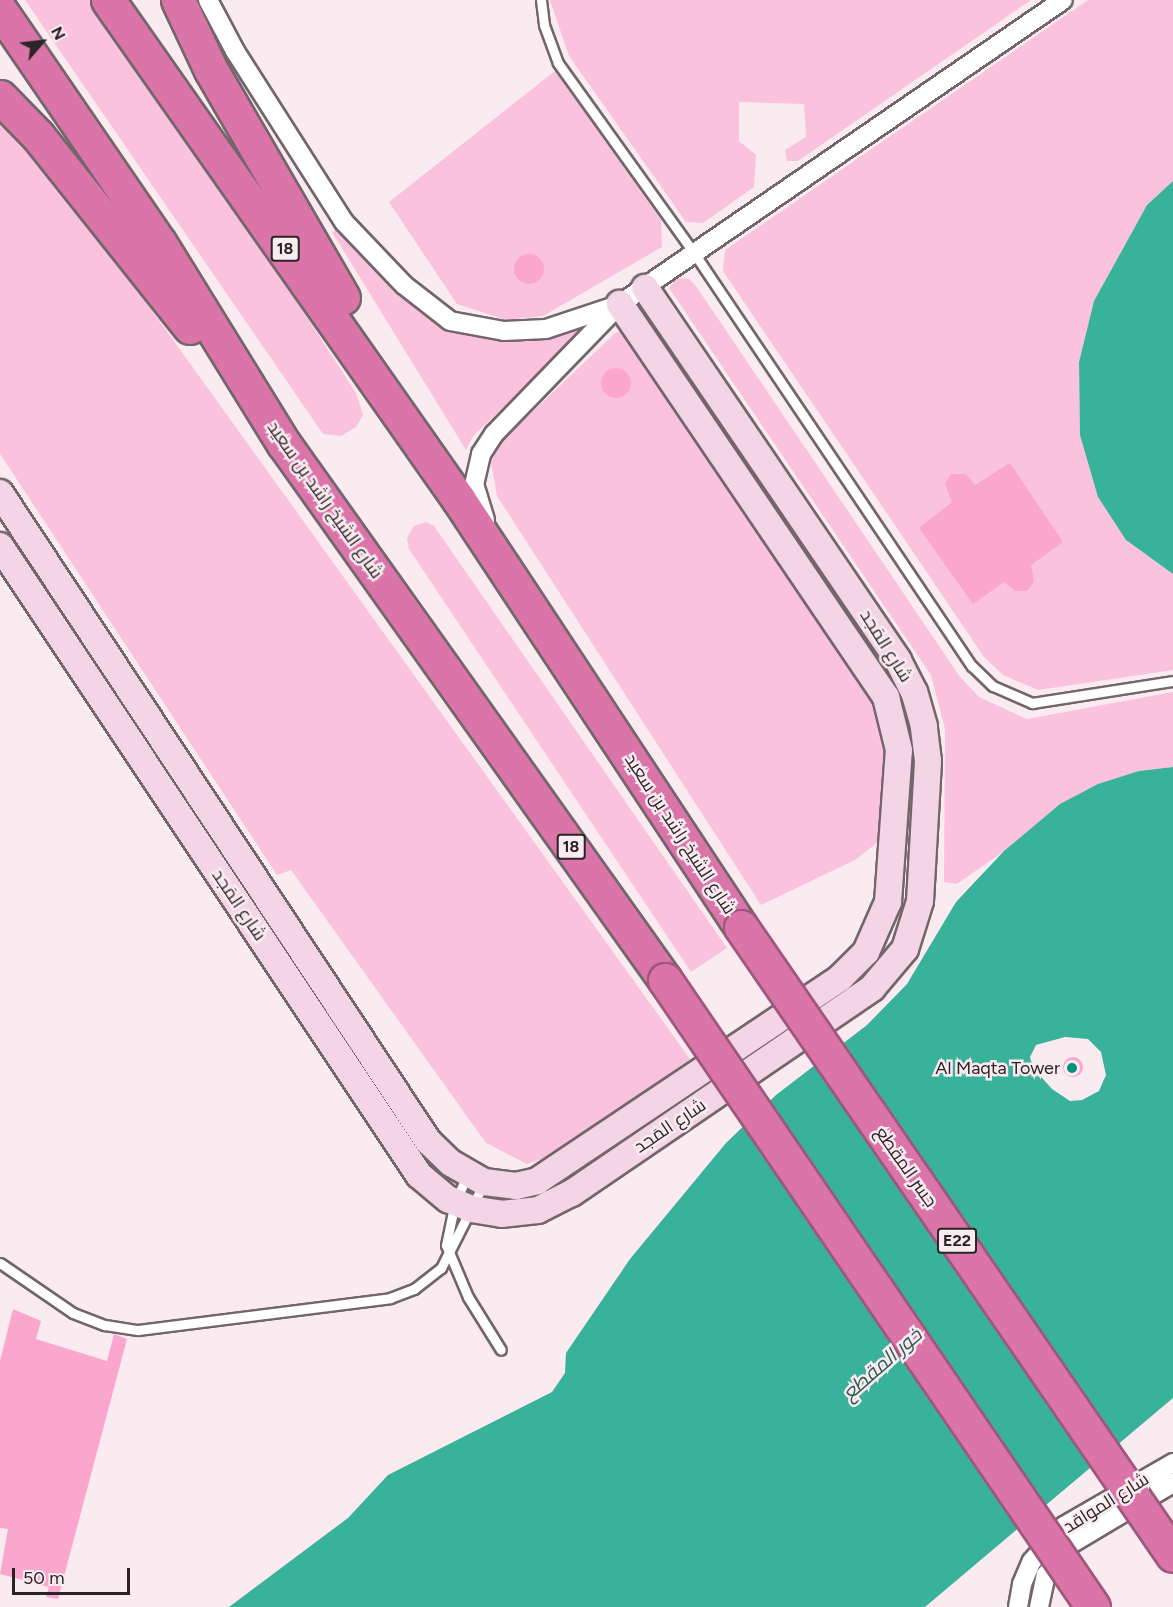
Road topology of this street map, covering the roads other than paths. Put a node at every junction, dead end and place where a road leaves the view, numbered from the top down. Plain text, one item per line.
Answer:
1 (108, 0) edge
2 (178, 0) edge
3 (208, 0) edge
4 (541, 0) edge
5 (1063, 0) edge
6 (0, 10) edge
7 (0, 97) edge
8 (694, 254) junction
9 (645, 288) junction
10 (620, 304) junction
11 (284, 444) junction
12 (0, 493) edge
13 (459, 500) junction
14 (0, 546) edge
15 (504, 569) junction
16 (1173, 681) edge
17 (741, 927) joint
18 (476, 1179) junction
19 (463, 1206) junction
20 (448, 1252) junction
21 (0, 1263) edge
22 (501, 1350) dead end
23 (1173, 1463) edge
24 (1173, 1483) edge
25 (1173, 1555) edge
26 (1018, 1607) edge
27 (1039, 1607) edge
28 (1094, 1607) edge

1 - 13 highway, شارع الشيخ راشد بن سعيد / 18
2 - 13 highway
3 - 10 street
4 - 8 lane
5 - 8 street
6 - 11 highway, شارع الشيخ راشد بن سعيد / 18
7 - 11 highway
8 - 9 street
8 - 16 lane
9 - 10 street
9 - 19 street, شارع المَجد
10 - 15 street
10 - 18 street, شارع المَجد
11 - 28 highway, شارع الشيخ راشد بن سعيد / 18, bridge
12 - 18 street, شارع المَجد
13 - 15 highway, شارع الشيخ راشد بن سعيد / 18
14 - 19 street, شارع المَجد
15 - 17 highway, شارع الشيخ راشد بن سعيد / 18
17 - 25 highway, جسر المقطع / E22, bridge
18 - 19 lane
18 - 19 lane
19 - 20 lane
19 - 20 lane
20 - 21 lane
20 - 22 lane
23 - 26 street, شارع المواقد
24 - 27 street, شارع المواقد

